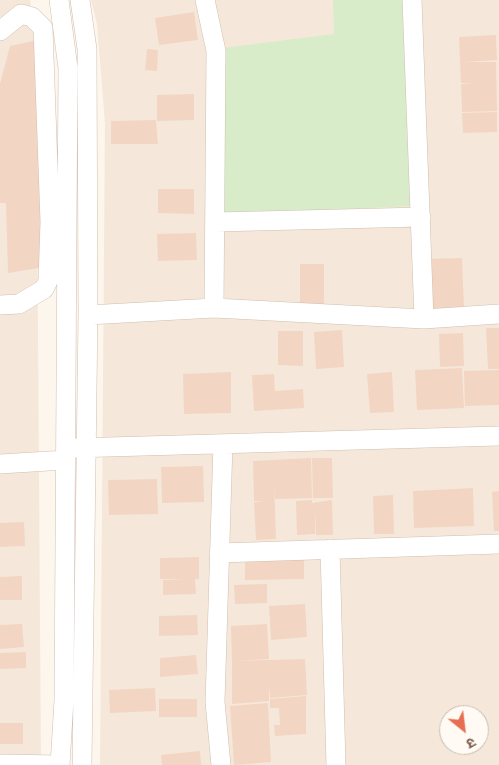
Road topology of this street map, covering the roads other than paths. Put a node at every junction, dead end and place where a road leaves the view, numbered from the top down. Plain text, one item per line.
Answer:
1 (59, 0) edge
2 (205, 0) edge
3 (412, 0) edge
4 (85, 2) edge
5 (0, 31) edge
6 (421, 217) junction
7 (216, 222) junction
8 (58, 223) junction
9 (0, 305) edge
10 (214, 308) junction
11 (499, 314) edge
12 (88, 315) junction
13 (424, 318) junction
14 (499, 436) edge
15 (223, 444) junction
16 (86, 447) junction
17 (65, 454) junction
18 (0, 464) edge
19 (499, 544) edge
20 (330, 550) junction
21 (219, 553) junction
22 (0, 764) edge
23 (60, 765) edge
24 (82, 765) edge
25 (221, 765) edge
26 (336, 765) edge

1 - 8 street
2 - 7 street
3 - 6 street
4 - 12 street
5 - 8 street
6 - 7 street
6 - 13 street
7 - 10 street
8 - 9 street
8 - 17 street
10 - 12 street
10 - 13 street
11 - 13 street
12 - 16 street
14 - 15 street
15 - 16 street
15 - 21 street
16 - 17 street
16 - 24 street
17 - 18 street
17 - 23 street
19 - 20 street
20 - 21 street
20 - 26 street
21 - 25 street
22 - 23 street

